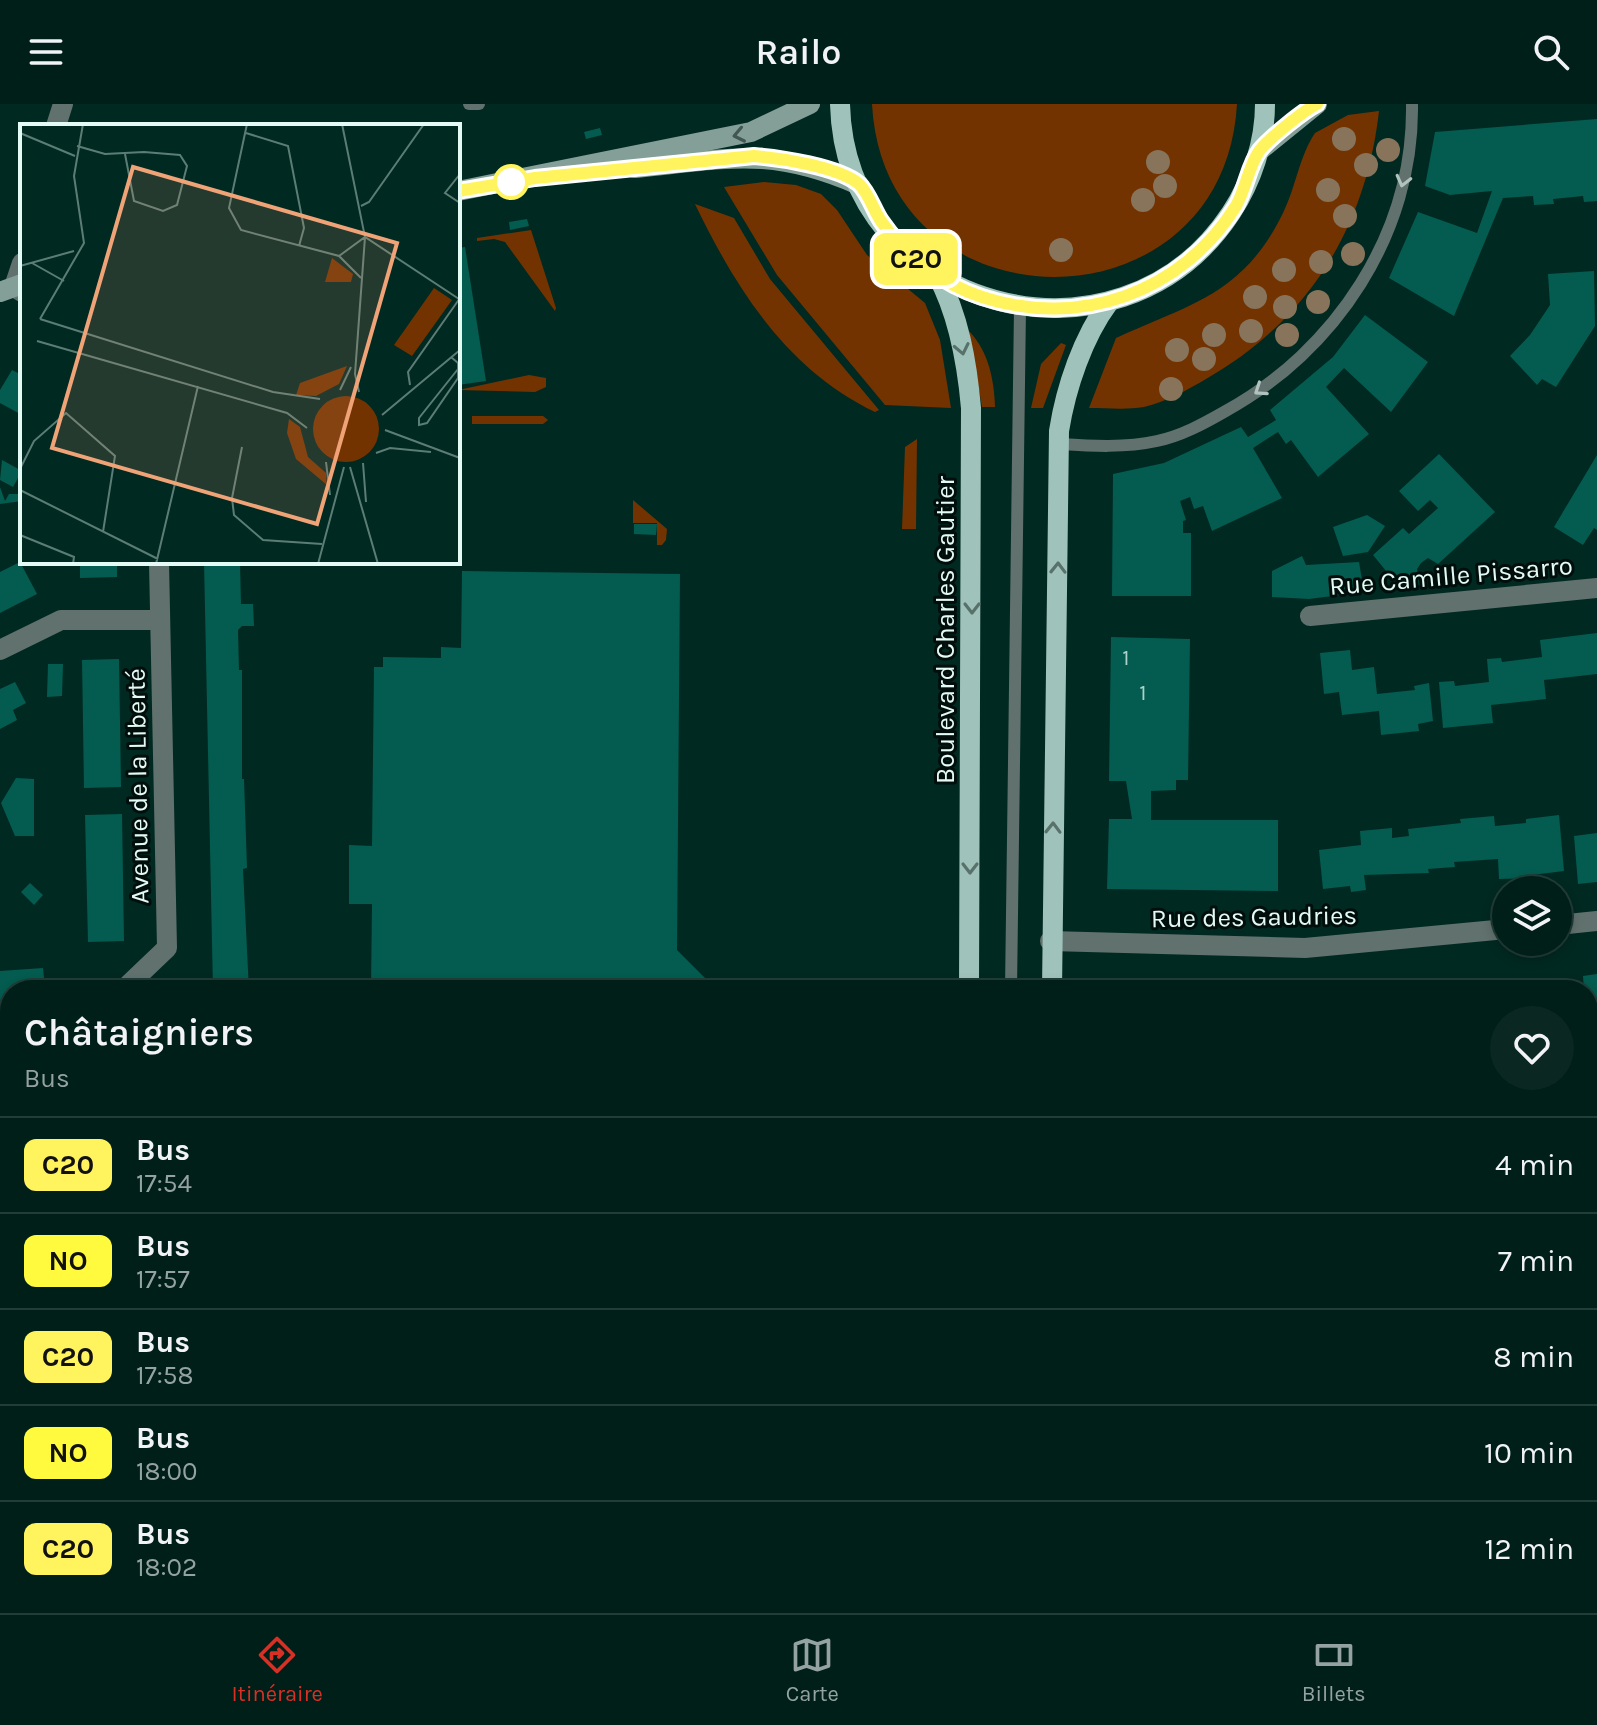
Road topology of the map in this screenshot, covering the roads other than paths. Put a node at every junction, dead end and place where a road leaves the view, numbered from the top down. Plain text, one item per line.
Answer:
1 (63, 104) edge
2 (469, 104) edge
3 (479, 104) edge
4 (810, 104) edge
5 (840, 104) edge
6 (1265, 104) edge
7 (1317, 104) edge
8 (1412, 104) edge
9 (57, 124) edge
10 (1259, 151) junction
11 (535, 178) junction
12 (859, 185) junction
13 (460, 191) edge
14 (937, 275) junction
15 (1109, 302) junction
16 (1020, 307) junction
17 (1060, 444) junction
18 (159, 564) edge
19 (1597, 588) edge
20 (1310, 616) dead end
21 (160, 620) junction
22 (0, 650) edge
23 (1597, 921) edge
24 (1572, 924) edge
25 (1492, 930) edge
26 (1050, 941) junction
27 (133, 980) edge
28 (969, 980) edge
29 (1011, 980) edge
30 (1052, 980) edge

1 - 9 street
2 - 3 lane
4 -> 11 main road
5 - 12 main road
6 - 10 main road
7 - 10 main road
8 -> 17 lane
10 - 15 main road
11 - 12 main road
11 - 13 main road
12 - 14 main road
14 - 16 main road
14 -> 28 main road, Boulevard Charles Gautier
15 - 16 main road
15 - 17 main road
16 - 29 lane
26 -> 17 main road
18 - 21 street, Avenue de la Liberté
19 - 20 street, Rue Camille Pissarro
21 - 22 street
21 - 27 street, Avenue de la Liberté
23 - 24 street
25 - 26 street, Rue des Gaudries
26 - 30 main road

